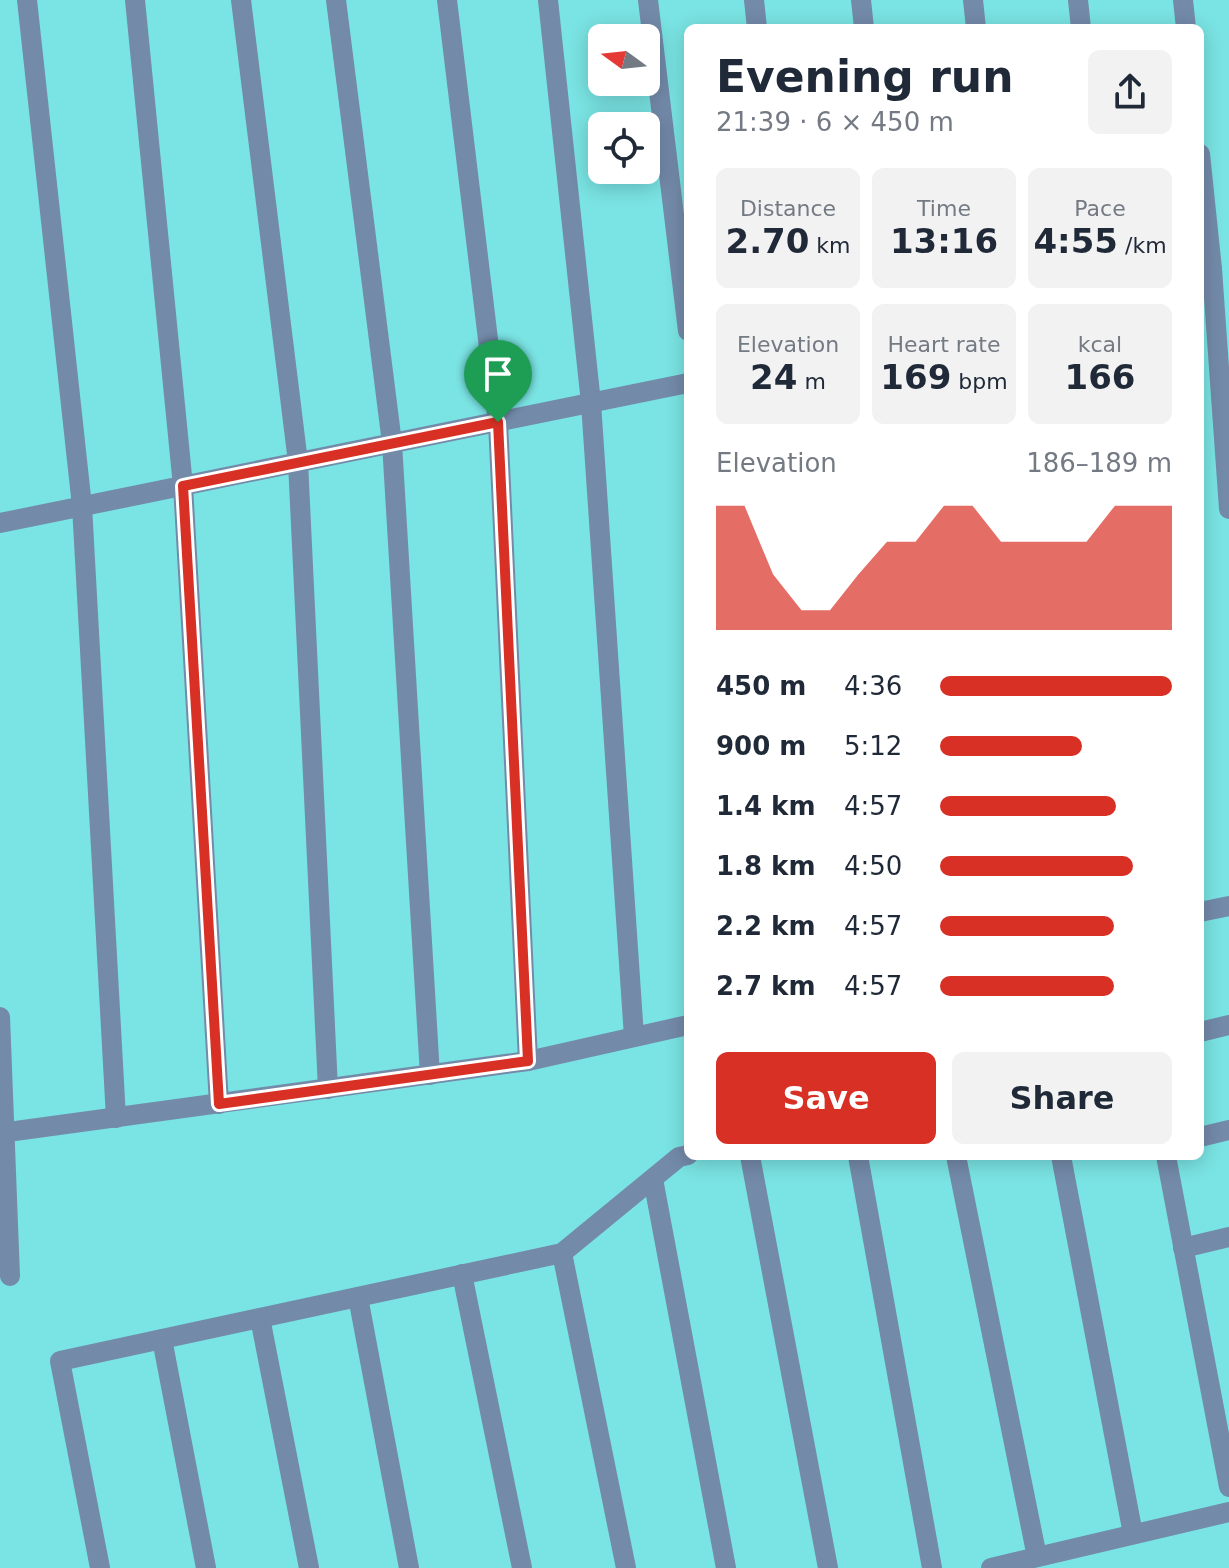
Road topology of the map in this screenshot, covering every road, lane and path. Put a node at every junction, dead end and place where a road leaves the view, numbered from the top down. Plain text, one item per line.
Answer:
1 (27, 0) edge
2 (135, 0) edge
3 (241, 0) edge
4 (336, 0) edge
5 (447, 0) edge
6 (548, 0) edge
7 (648, 0) edge
8 (754, 0) edge
9 (861, 0) edge
10 (973, 0) edge
11 (1078, 0) edge
12 (1183, 0) edge
13 (757, 24) edge
14 (864, 24) edge
15 (976, 24) edge
16 (1081, 24) edge
17 (1186, 24) edge
18 (1204, 232) edge
19 (1206, 271) edge
20 (684, 298) edge
21 (684, 384) edge
22 (591, 403) junction
23 (498, 422) junction
24 (392, 443) junction
25 (298, 462) junction
26 (183, 486) junction
27 (82, 506) junction
28 (1229, 509) edge
29 (0, 523) edge
30 (1229, 906) edge
31 (1204, 911) edge
32 (0, 1017) edge
33 (1229, 1025) edge
34 (684, 1026) edge
35 (1204, 1031) edge
36 (634, 1037) junction
37 (528, 1061) junction
38 (430, 1075) junction
39 (328, 1089) junction
40 (219, 1104) junction
41 (116, 1118) junction
42 (1229, 1130) edge
43 (2, 1133) edge
44 (1204, 1136) edge
45 (684, 1156) edge
46 (751, 1160) edge
47 (859, 1160) edge
48 (957, 1160) edge
49 (1062, 1160) edge
50 (1167, 1160) edge
51 (653, 1179) junction
52 (1229, 1237) edge
53 (1183, 1248) junction
54 (562, 1253) junction
55 (462, 1274) junction
56 (10, 1276) dead end
57 (358, 1297) junction
58 (260, 1318) junction
59 (162, 1339) junction
60 (1229, 1487) edge
61 (1229, 1512) edge
62 (1133, 1534) junction
63 (1037, 1557) junction
64 (100, 1568) edge
65 (206, 1568) edge
66 (309, 1568) edge
67 (409, 1568) edge
68 (522, 1568) edge
69 (626, 1568) edge
70 (726, 1568) edge
71 (828, 1568) edge
72 (932, 1568) edge
73 (991, 1568) edge

1 - 27 street
2 - 26 street
3 - 25 street
4 - 24 street
5 - 23 street
6 - 22 street
7 - 20 street
8 - 13 street
9 - 14 street
10 - 15 street
11 - 16 street
12 - 17 street
18 - 19 street
19 - 28 street
21 - 22 street
22 - 23 street
22 - 36 street
23 - 24 street
23 - 37 street
24 - 25 street
24 - 38 street
25 - 26 street
25 - 39 street
26 - 27 street
26 - 40 street
27 - 29 street
27 - 41 street
30 - 31 street
32 - 43 street
33 - 35 street
34 - 36 street
36 - 37 street
37 - 38 street
38 - 39 street
39 - 40 street
40 - 41 street
41 - 43 street
42 - 44 street
43 - 56 street
45 - 51 street
46 - 71 street
47 - 72 street
48 - 63 street
49 - 62 street
50 - 53 street
51 - 54 street
51 - 70 street
52 - 53 street
53 - 60 street
54 - 55 street
54 - 69 street
55 - 57 street
55 - 68 street
57 - 58 street
57 - 67 street
58 - 59 street
58 - 66 street
59 - 64 street
59 - 65 street
61 - 62 street
62 - 63 street
63 - 73 street

